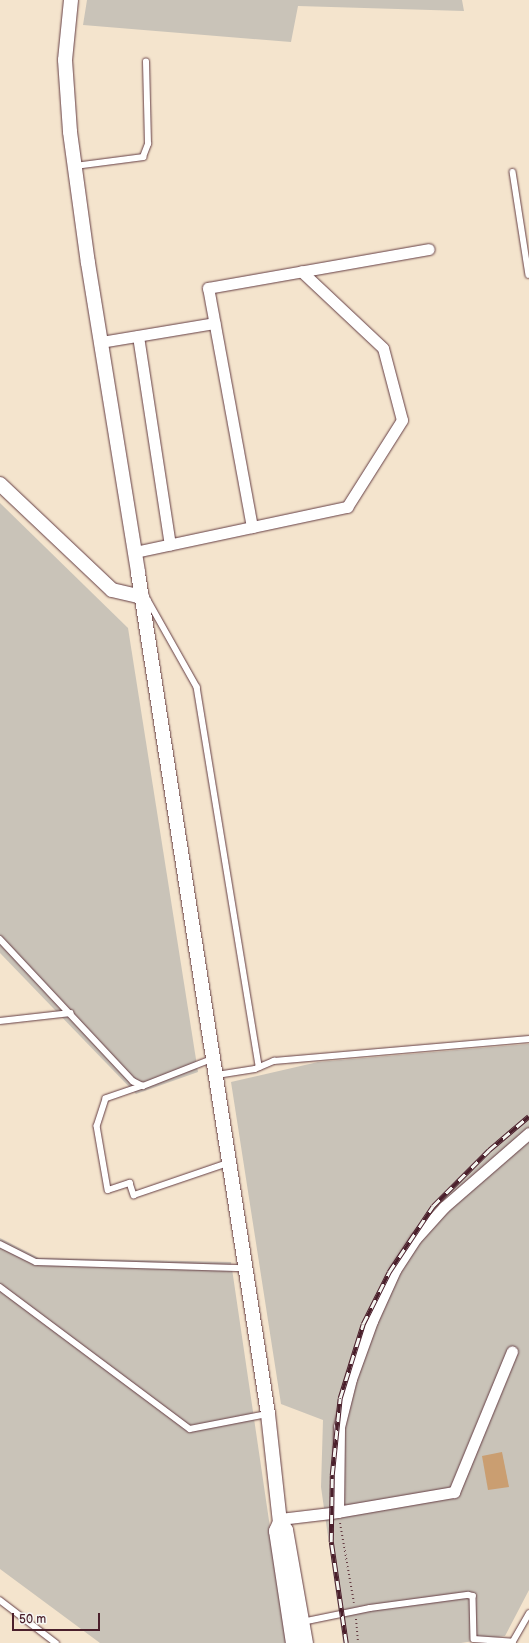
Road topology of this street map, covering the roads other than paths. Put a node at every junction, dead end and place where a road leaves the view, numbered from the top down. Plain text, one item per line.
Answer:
1 (71, 0) edge
2 (146, 62) dead end
3 (74, 166) junction
4 (513, 172) dead end
5 (429, 249) dead end
6 (302, 272) junction
7 (529, 275) edge
8 (214, 323) junction
9 (138, 336) junction
10 (101, 342) junction
11 (0, 484) edge
12 (252, 527) junction
13 (170, 545) junction
14 (135, 552) junction
15 (142, 597) junction
16 (0, 939) edge
17 (71, 1013) junction
18 (0, 1021) edge
19 (529, 1039) edge
20 (212, 1059) junction
21 (260, 1067) junction
22 (214, 1075) junction
23 (143, 1086) junction
24 (529, 1133) edge
25 (228, 1163) junction
26 (0, 1244) edge
27 (244, 1268) junction
28 (0, 1287) edge
29 (512, 1351) dead end
30 (268, 1414) junction
31 (338, 1512) junction
32 (280, 1520) junction
33 (0, 1600) edge
34 (529, 1614) edge
35 (302, 1622) junction
36 (474, 1641) edge
37 (56, 1643) edge
38 (293, 1643) edge
39 (306, 1643) edge
40 (512, 1643) edge

1 - 3 street
2 - 3 lane
3 - 10 street
4 - 7 lane
5 - 6 street
6 - 8 street
6 - 12 street
8 - 9 street
8 - 12 street
9 - 10 street
9 - 13 street
10 - 14 street
11 - 15 street
12 - 13 street
13 - 14 street
14 - 15 street
15 - 20 street
15 - 21 lane
16 - 17 lane
17 - 18 lane
17 - 23 lane
19 - 21 lane
20 - 22 street
20 - 23 lane
21 - 22 lane
22 - 25 street
23 - 25 lane
24 - 31 street
25 - 27 street
26 - 27 lane
27 - 30 street
28 - 30 lane
29 - 31 street
30 - 32 street
31 - 32 street
32 - 35 street
32 - 38 street
33 - 37 lane
34 - 40 lane
35 - 36 lane
35 - 39 street
36 - 40 lane

